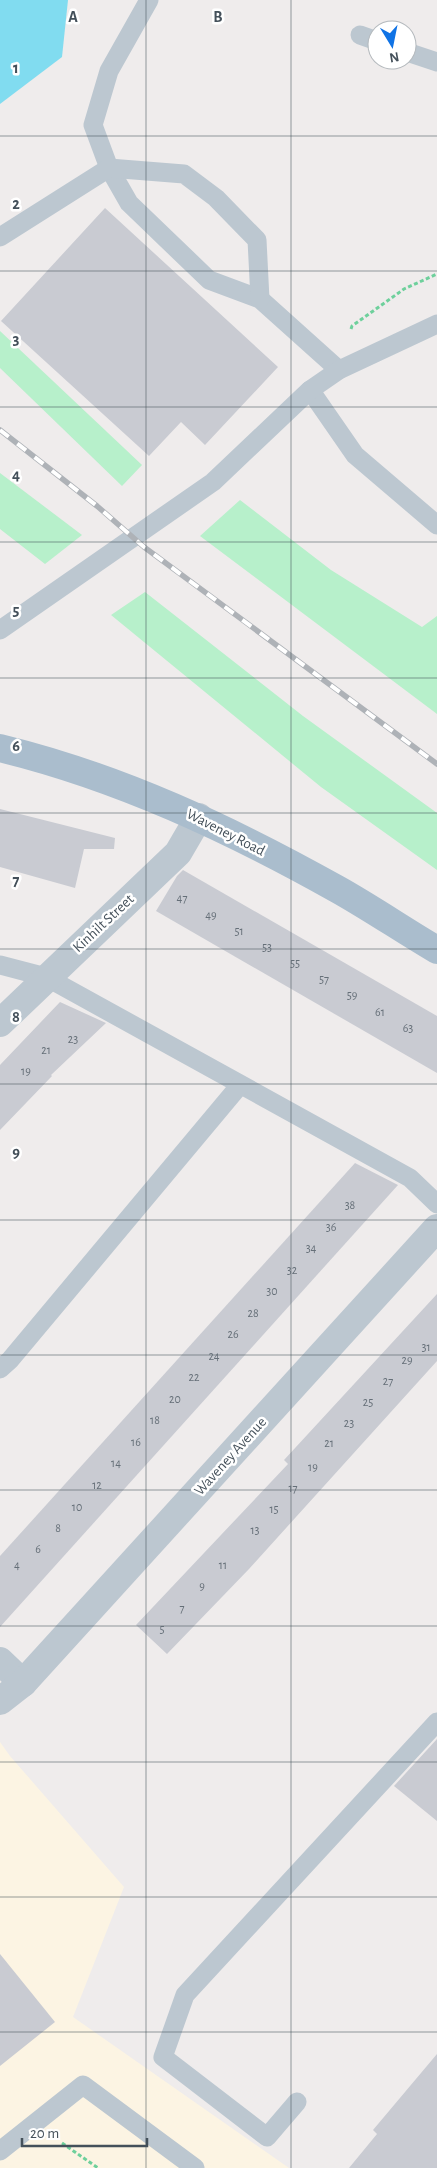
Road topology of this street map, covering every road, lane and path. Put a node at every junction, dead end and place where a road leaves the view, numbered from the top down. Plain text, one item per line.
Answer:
1 (149, 0) edge
2 (417, 55) edge
3 (437, 62) edge
4 (109, 168) junction
5 (0, 238) edge
6 (260, 299) junction
7 (437, 324) edge
8 (339, 370) junction
9 (310, 390) junction
10 (437, 525) edge
11 (0, 630) edge
12 (0, 748) edge
13 (199, 817) junction
14 (437, 950) edge
15 (0, 965) edge
16 (46, 977) junction
17 (0, 1023) edge
18 (240, 1085) junction
19 (437, 1204) edge
20 (437, 1228) edge
21 (0, 1369) edge
22 (0, 1661) edge
23 (23, 1683) junction
24 (0, 1701) edge
25 (437, 1722) edge
26 (298, 2102) dead end
27 (34, 2124) junction
28 (0, 2151) edge
29 (98, 2168) edge
30 (195, 2168) edge

1 - 4 lane
2 - 3 lane
4 - 5 lane
4 - 6 lane
4 - 6 lane
6 - 8 lane
7 - 8 lane
8 - 9 lane
9 - 10 lane
9 - 11 lane
12 - 13 main road, Waveney Road
13 - 14 main road, Waveney Road
13 - 16 street, Kinhilt Street
15 - 16 lane
16 - 17 street, Kinhilt Street
16 - 18 lane
18 - 19 lane
18 - 21 lane
20 - 23 street, Waveney Avenue
22 - 23 street
23 - 24 street, Waveney Avenue
25 - 26 lane
27 - 28 lane
27 - 29 path
27 - 30 lane

